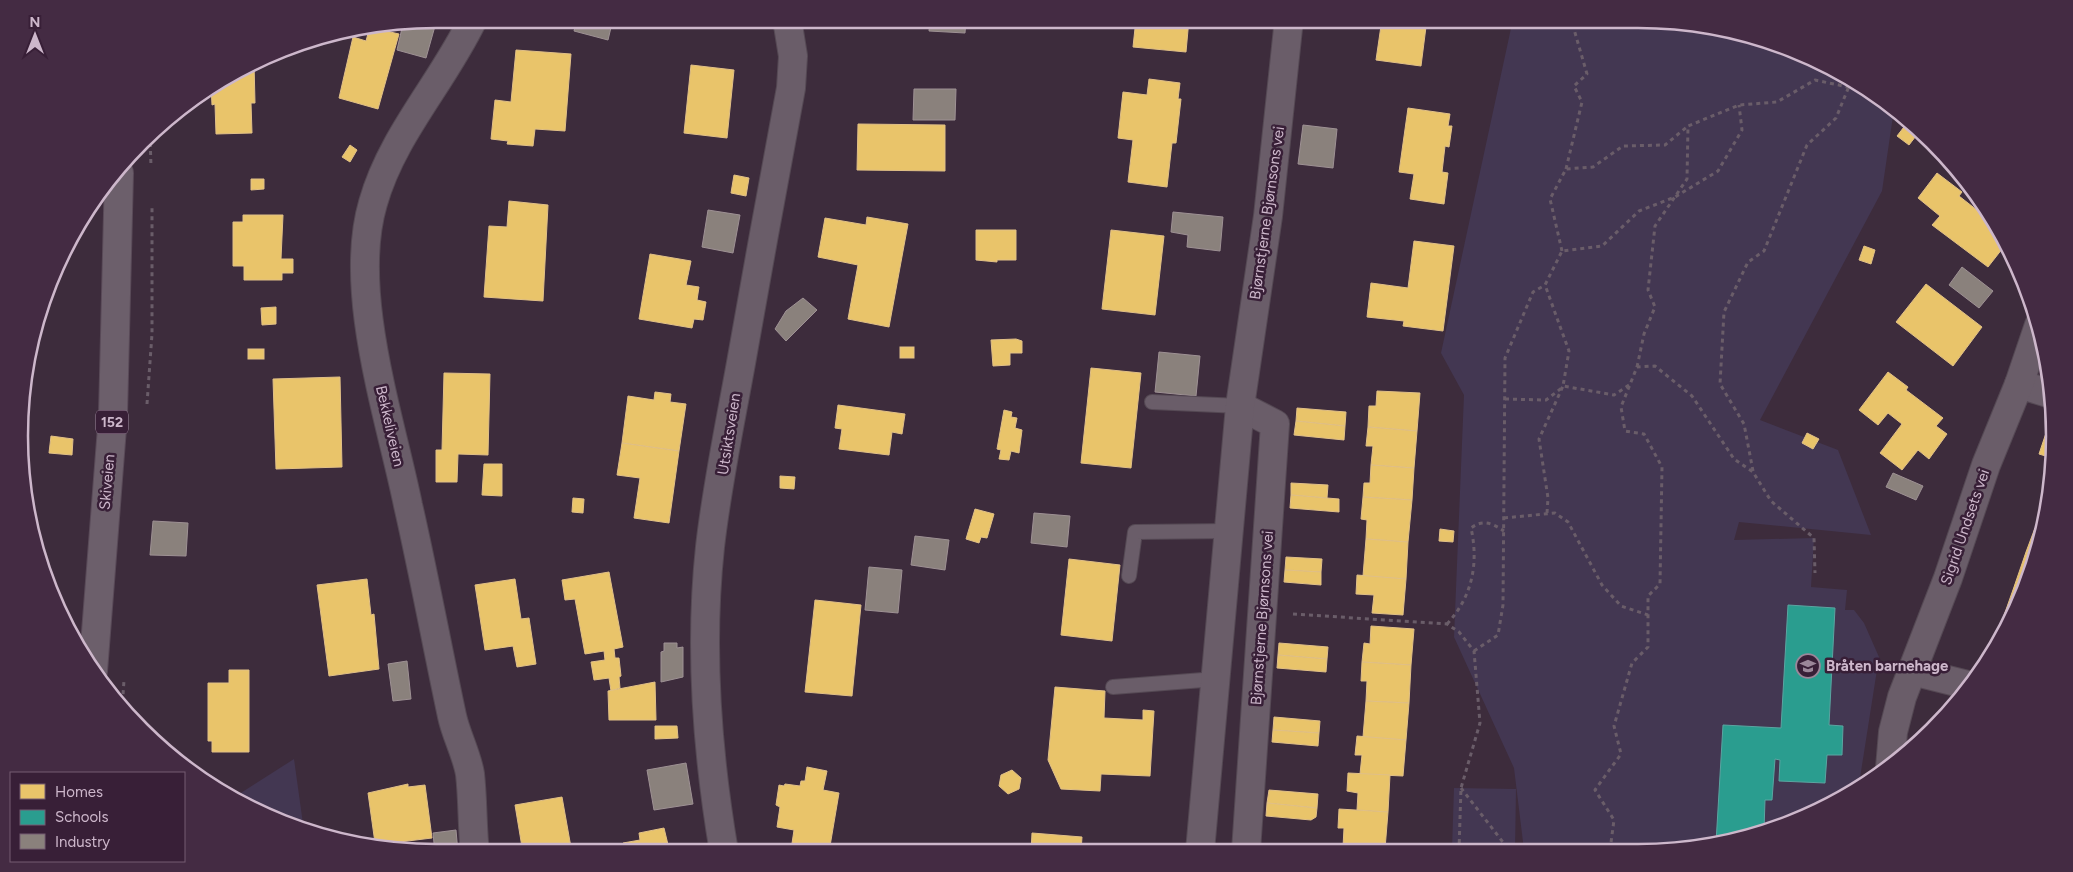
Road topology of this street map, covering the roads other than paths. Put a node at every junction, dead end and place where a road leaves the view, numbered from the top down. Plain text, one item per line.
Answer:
1 (469, 28) edge
2 (788, 28) edge
3 (1288, 28) edge
4 (119, 179) edge
5 (2034, 340) edge
6 (2020, 384) junction
7 (2043, 391) edge
8 (1152, 402) dead end
9 (1240, 406) junction
10 (1229, 531) junction
11 (1128, 576) dead end
12 (95, 661) edge
13 (1912, 671) junction
14 (1216, 679) junction
15 (1962, 684) edge
16 (1113, 687) dead end
17 (1891, 756) edge
18 (474, 844) edge
19 (723, 844) edge
20 (1201, 844) edge
21 (1246, 844) edge

1 - 18 street, Bekkeliveien
2 - 19 street, Utsiktsveien
3 - 9 street, Bjørnstjerne Bjørnsons vei
4 - 12 main road, Skiveien / 152
5 - 6 street, Sigrid Undsets vei
6 - 7 street
6 - 13 street, Sigrid Undsets vei
8 - 9 lane
9 - 10 street, Bjørnstjerne Bjørnsons vei
9 - 21 street, Bjørnstjerne Bjørnsons vei
10 - 11 lane
10 - 14 street, Bjørnstjerne Bjørnsons vei
13 - 15 street
13 - 17 street, Sigrid Undsets vei
14 - 16 lane
14 - 20 street, Bjørnstjerne Bjørnsons vei

